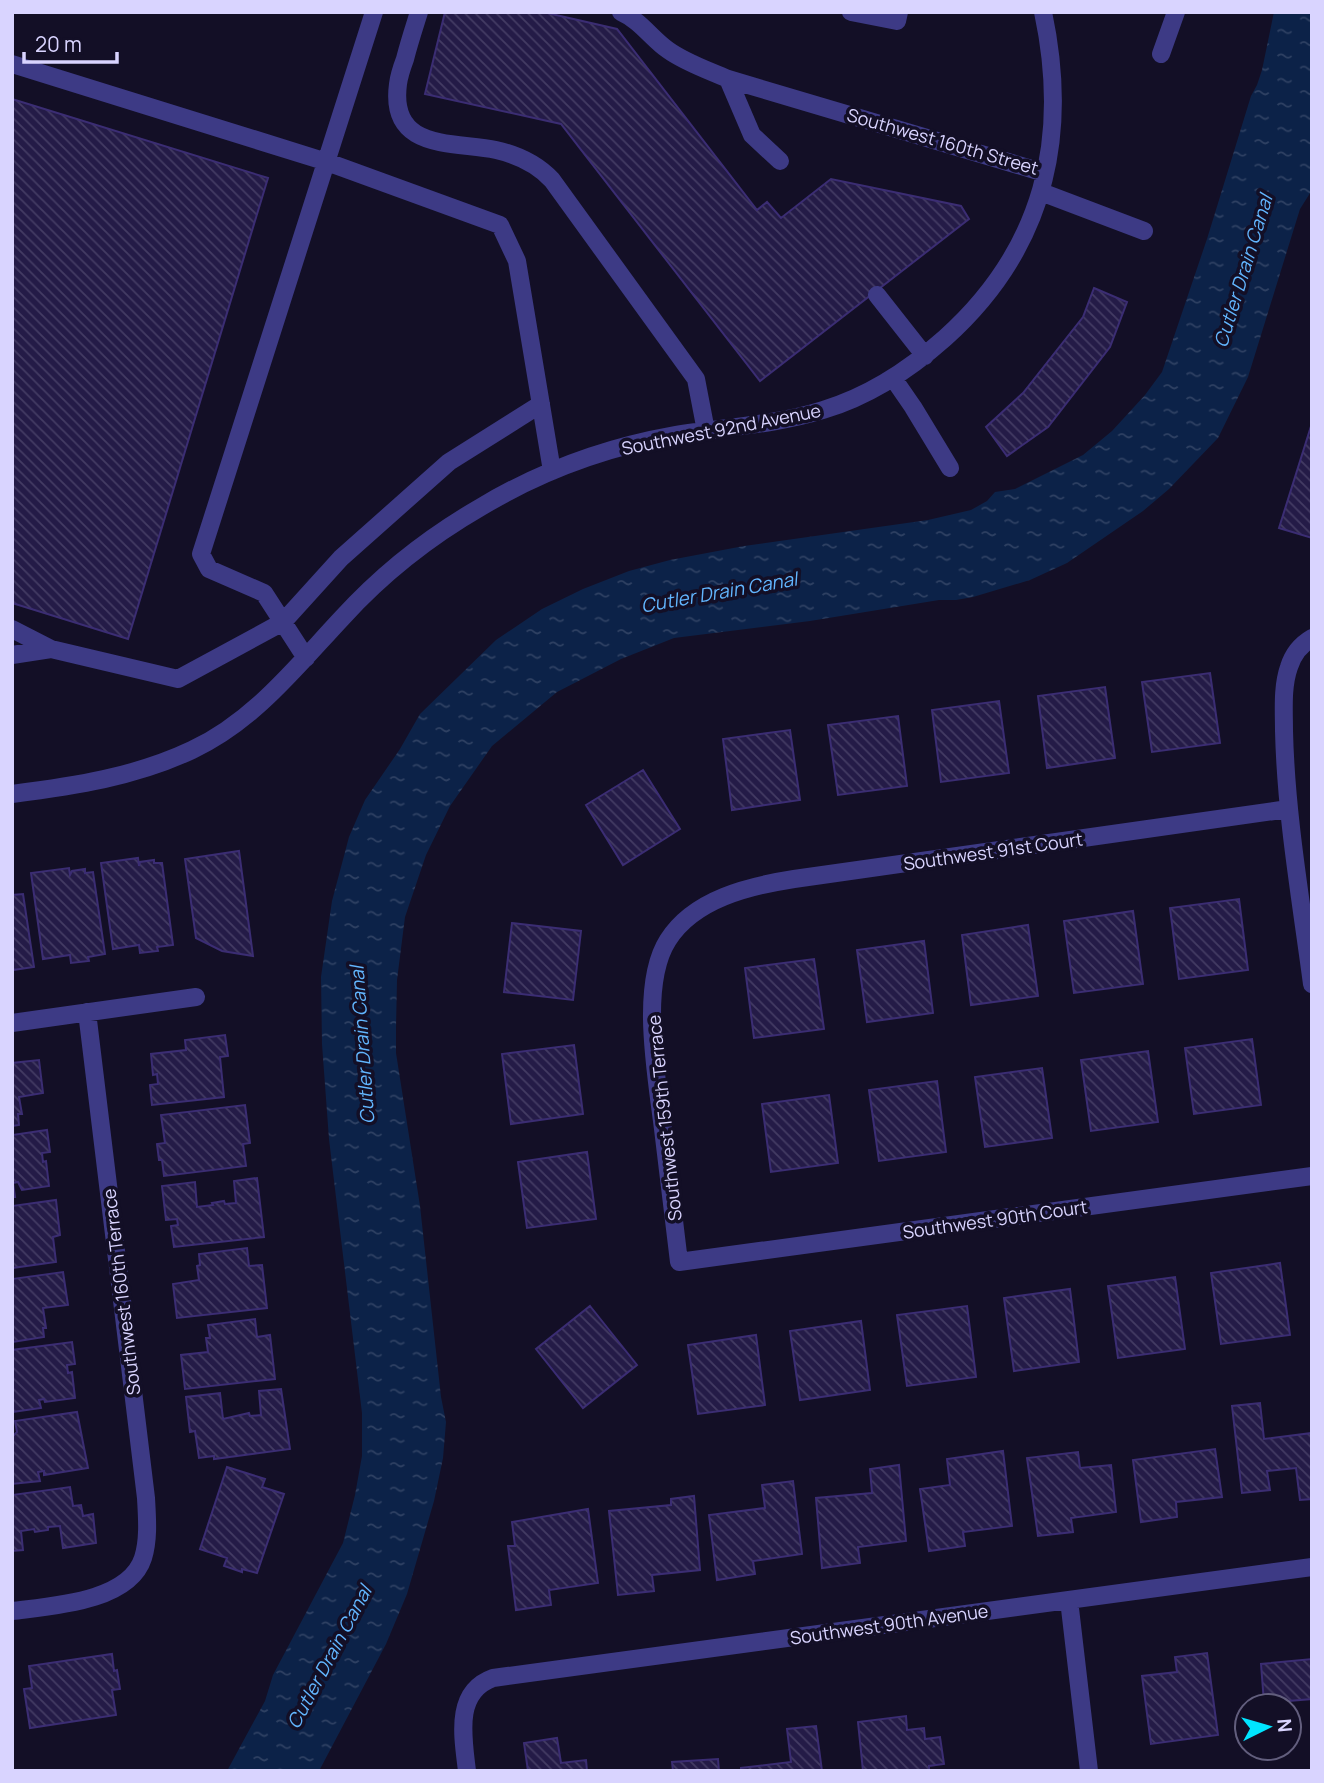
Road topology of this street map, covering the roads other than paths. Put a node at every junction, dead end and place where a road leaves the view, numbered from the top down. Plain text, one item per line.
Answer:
1 (374, 12) edge
2 (419, 12) edge
3 (621, 12) edge
4 (851, 12) edge
5 (899, 12) edge
6 (1044, 12) edge
7 (1176, 12) edge
8 (1161, 54) dead end
9 (12, 64) edge
10 (728, 79) junction
11 (780, 161) dead end
12 (327, 162) junction
13 (1045, 173) junction
14 (1041, 192) junction
15 (1144, 231) dead end
16 (877, 295) dead end
17 (925, 356) junction
18 (893, 378) junction
19 (541, 404) junction
20 (706, 431) junction
21 (950, 468) dead end
22 (552, 471) junction
23 (283, 622) junction
24 (12, 629) edge
25 (1312, 638) edge
26 (51, 649) junction
27 (12, 655) edge
28 (306, 658) junction
29 (12, 794) edge
30 (1288, 809) junction
31 (701, 908) joint
32 (1312, 984) edge
33 (195, 997) dead end
34 (87, 1012) junction
35 (12, 1023) edge
36 (1312, 1176) edge
37 (679, 1262) joint
38 (1312, 1567) edge
39 (1069, 1600) junction
40 (12, 1611) edge
41 (467, 1771) edge
42 (1089, 1771) edge

1 - 12 street
2 - 20 street
3 - 10 street, Southwest 160th Street
4 - 5 street
6 - 13 street, Southwest 160th Street
7 - 8 street
9 - 12 street
10 - 11 street
10 - 13 street, Southwest 160th Street
12 - 19 street
12 - 23 street
13 - 14 street, Southwest 92nd Avenue
14 - 15 street
14 - 17 street, Southwest 92nd Avenue
16 - 17 street
17 - 18 street, Southwest 92nd Avenue
18 - 20 street, Southwest 92nd Avenue
18 - 21 street
19 - 22 street
19 - 23 street
20 - 22 street, Southwest 92nd Avenue
22 - 28 street, Southwest 92nd Avenue
23 - 26 street
23 - 28 street
24 - 26 street
25 - 30 street
26 - 27 street
28 - 29 street, Southwest 92nd Avenue
30 - 31 street, Southwest 91st Court
30 - 32 street
31 - 37 street, Southwest 159th Terrace
33 - 34 street
34 - 35 street
34 - 40 street, Southwest 160th Terrace
36 - 37 street, Southwest 90th Court
38 - 39 street, Southwest 90th Avenue
39 - 41 street, Southwest 90th Avenue
39 - 42 street

